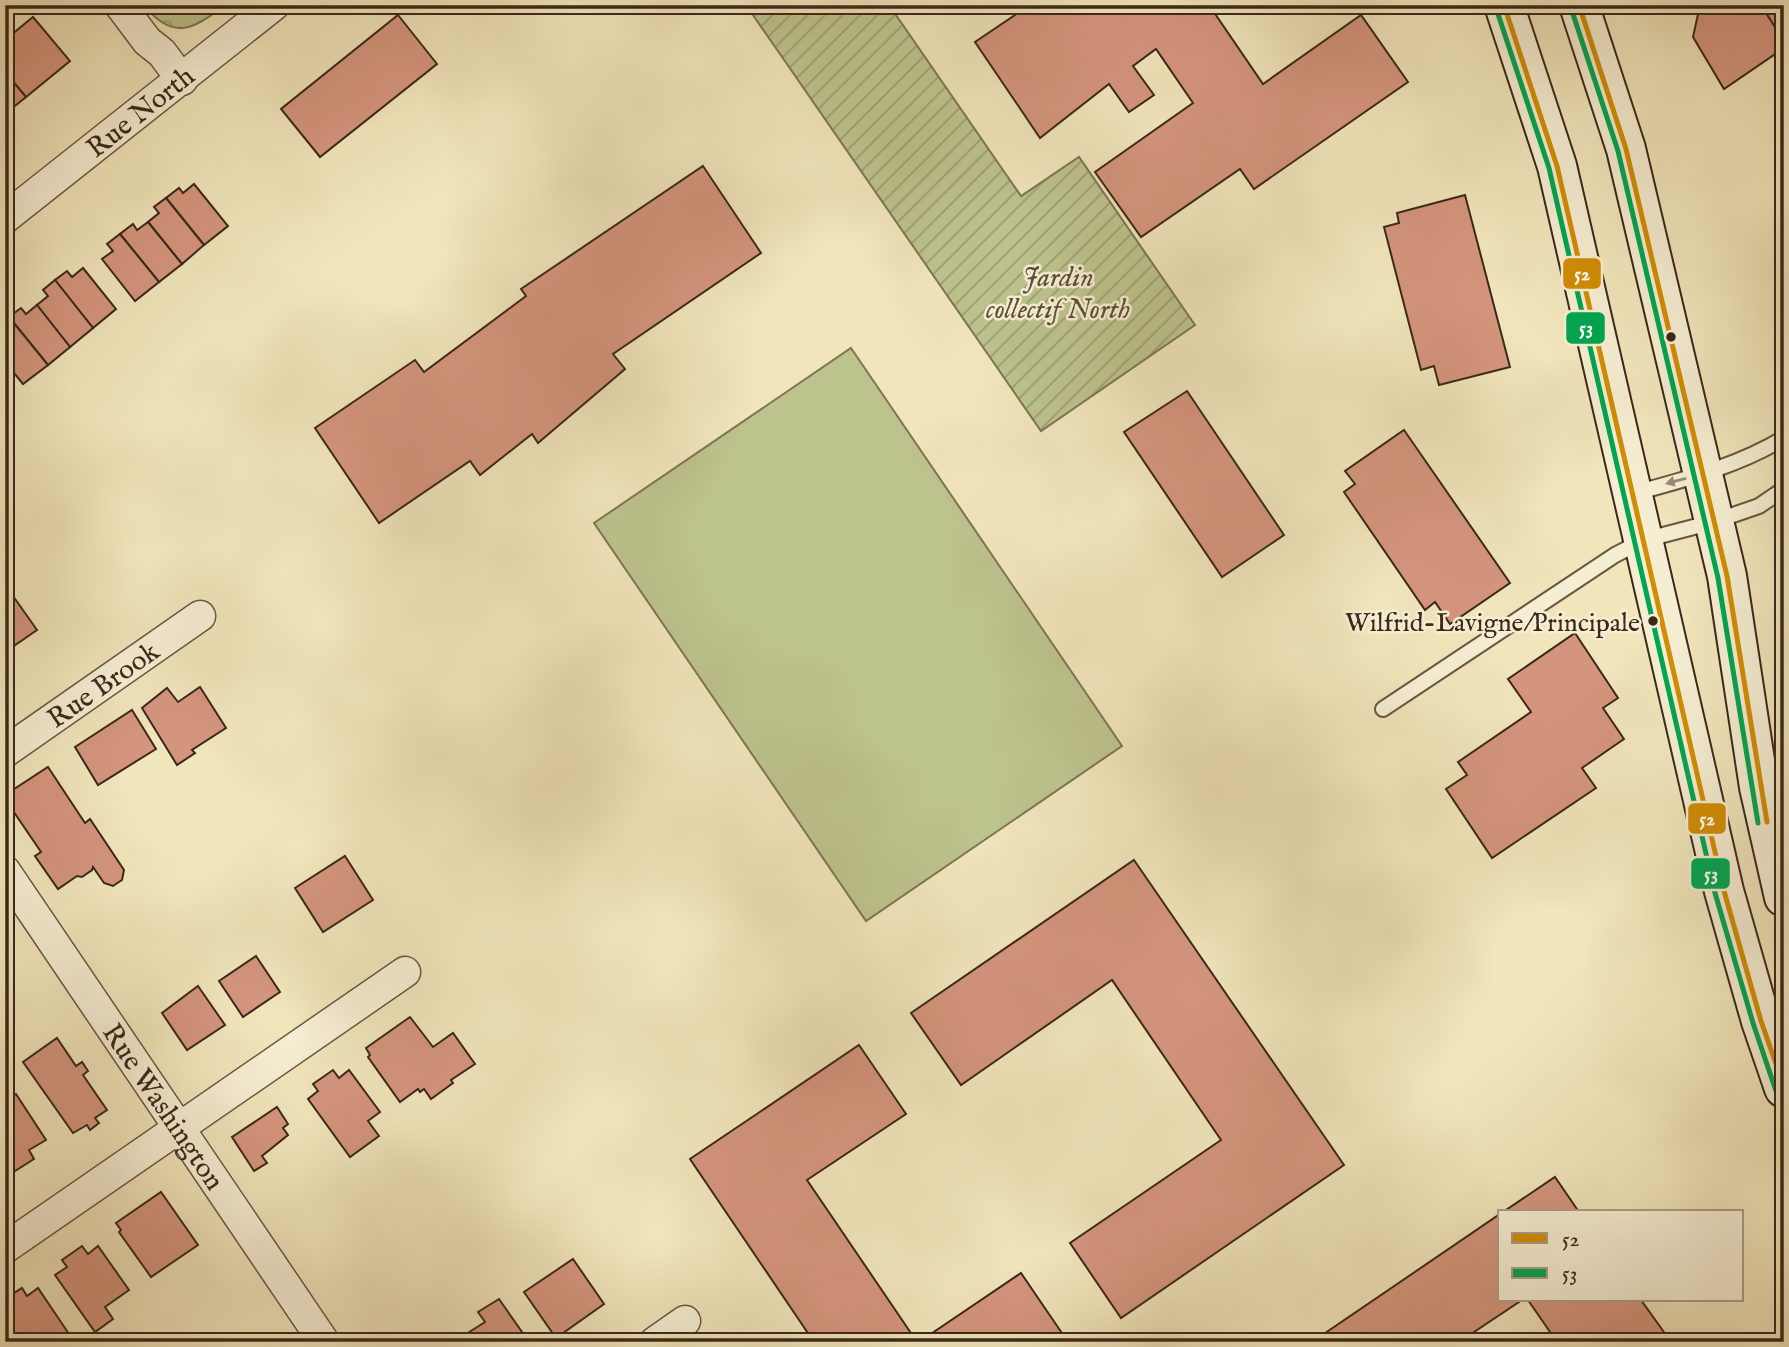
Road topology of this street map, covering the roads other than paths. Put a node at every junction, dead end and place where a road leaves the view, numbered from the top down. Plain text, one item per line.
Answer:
1 (120, 5) edge
2 (275, 5) edge
3 (1504, 5) edge
4 (1579, 5) edge
5 (182, 80) junction
6 (5, 218) edge
7 (1784, 438) edge
8 (1701, 474) junction
9 (1784, 489) edge
10 (1632, 493) junction
11 (1713, 522) junction
12 (1644, 540) junction
13 (200, 617) dead end
14 (1383, 709) dead end
15 (5, 752) edge
16 (1775, 816) edge
17 (5, 871) edge
18 (1784, 897) edge
19 (405, 972) dead end
20 (1784, 1087) edge
21 (181, 1128) junction
22 (5, 1248) edge
23 (685, 1321) dead end
24 (324, 1342) edge
25 (655, 1342) edge

1 - 5 street
2 - 5 street, Rue North
3 - 10 main road
4 - 8 main road
5 - 6 street, Rue North
7 - 8 lane
8 -> 10 lane
8 - 11 main road
9 - 11 lane
10 - 12 main road
11 - 12 lane
11 - 16 main road
12 - 14 lane
12 - 20 main road
13 - 15 street, Rue Brook
16 - 18 main road
17 - 21 street, Rue Washington
19 - 21 street
21 - 22 street
21 - 24 street, Rue Washington
23 - 25 street

